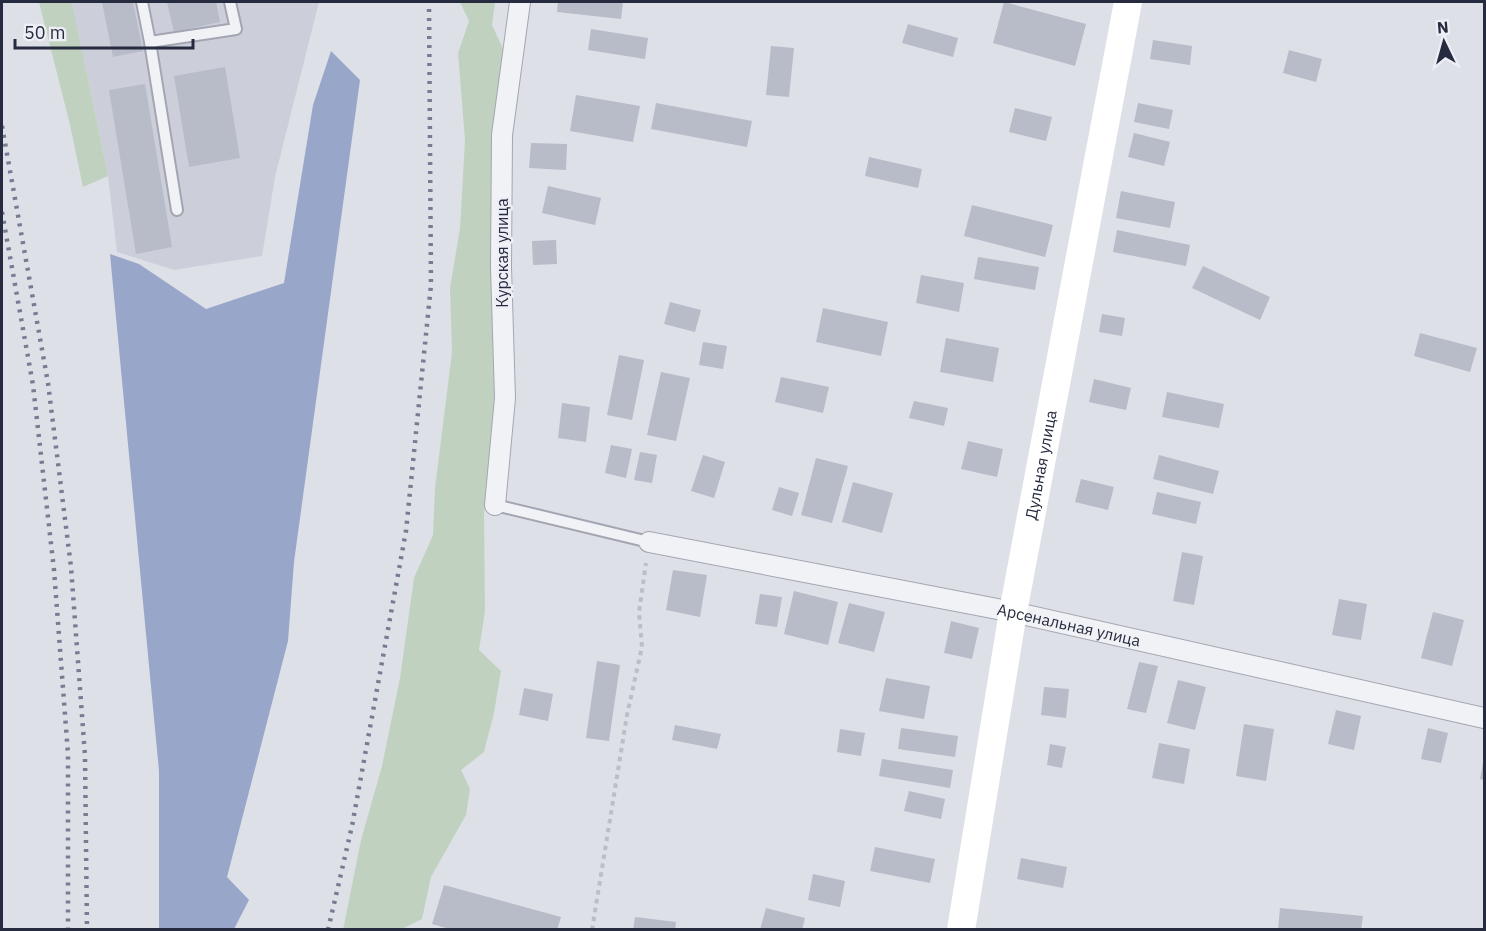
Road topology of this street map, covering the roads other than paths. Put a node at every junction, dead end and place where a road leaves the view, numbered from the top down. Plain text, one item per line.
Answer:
1 (142, 2) edge
2 (230, 2) edge
3 (519, 2) edge
4 (1128, 2) edge
5 (150, 42) junction
6 (177, 210) dead end
7 (495, 505) joint
8 (649, 542) joint
9 (1013, 612) junction
10 (1485, 718) edge
11 (961, 930) edge

1 - 5 lane
2 - 5 lane
3 - 7 street, Курская улица
4 - 9 street, Дульная улица
5 - 6 lane
7 - 8 lane
8 - 9 street, Арсенальная улица
9 - 10 street, Арсенальная улица
9 - 11 street, Дульная улица

